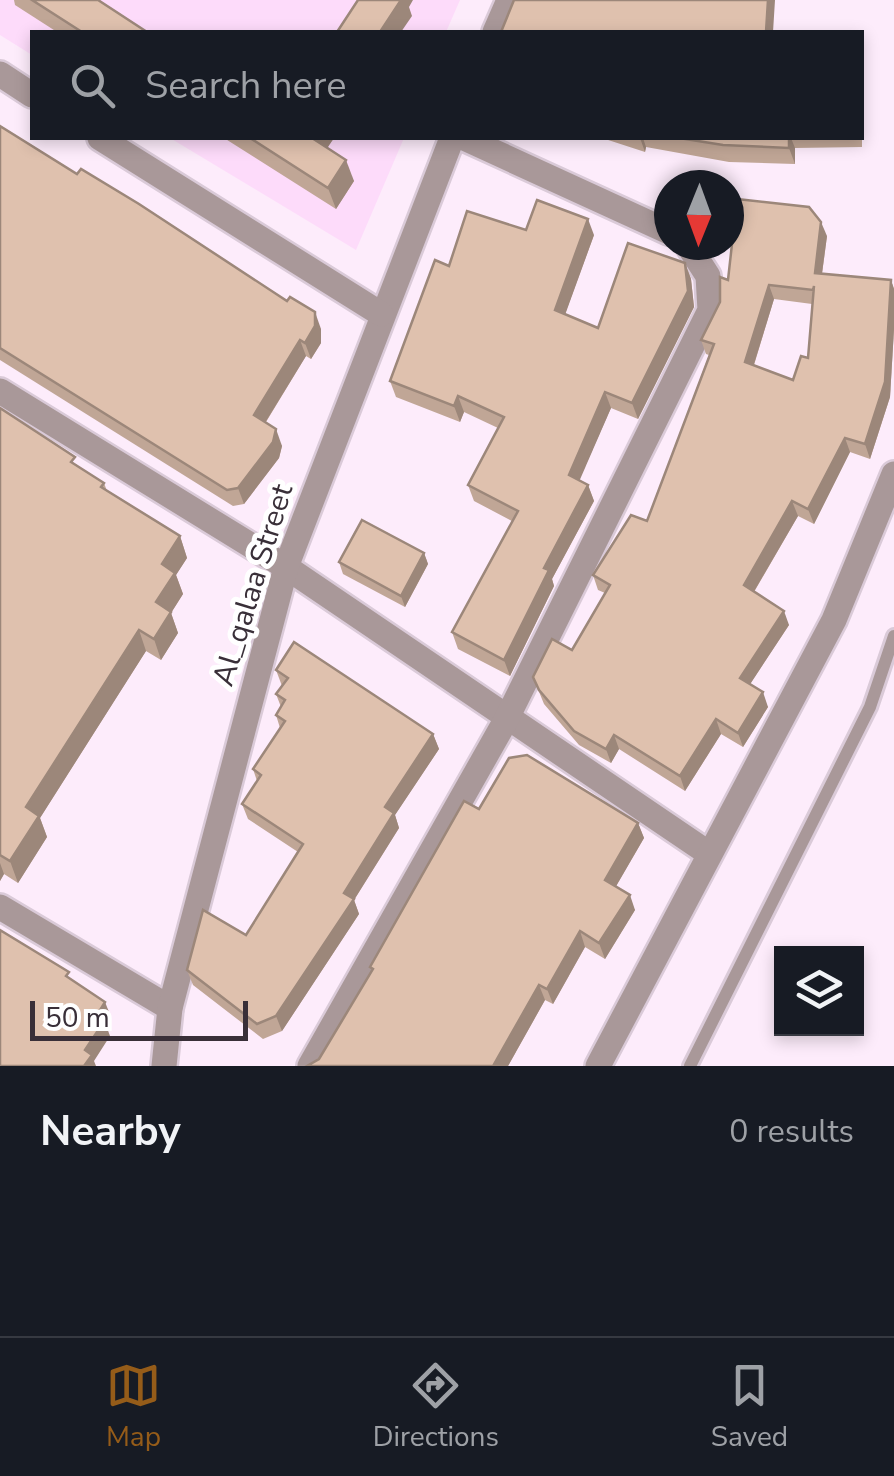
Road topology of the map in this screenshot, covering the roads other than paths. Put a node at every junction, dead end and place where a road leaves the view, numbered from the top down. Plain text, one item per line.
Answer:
1 (509, 0) edge
2 (496, 30) edge
3 (0, 74) edge
4 (30, 94) edge
5 (103, 140) edge
6 (451, 140) edge
7 (468, 140) edge
8 (654, 225) edge
9 (698, 260) edge
10 (381, 314) junction
11 (0, 391) edge
12 (894, 474) edge
13 (286, 567) junction
14 (894, 636) edge
15 (506, 720) junction
16 (708, 853) junction
17 (0, 907) edge
18 (170, 1008) junction
19 (164, 1066) edge
20 (310, 1066) edge
21 (598, 1066) edge
22 (690, 1066) edge

1 - 2 street
3 - 4 street
5 - 10 street
6 - 10 street, Al_qalaa Street
7 - 8 street
9 - 15 street
10 - 13 street, Al_qalaa Street
11 - 13 street
12 - 16 street
13 - 15 street
13 - 18 street, Al_qalaa Street
14 - 22 lane
15 - 16 street
15 - 20 street
16 - 21 street
17 - 18 street
18 - 19 street, Al_qalaa Street

